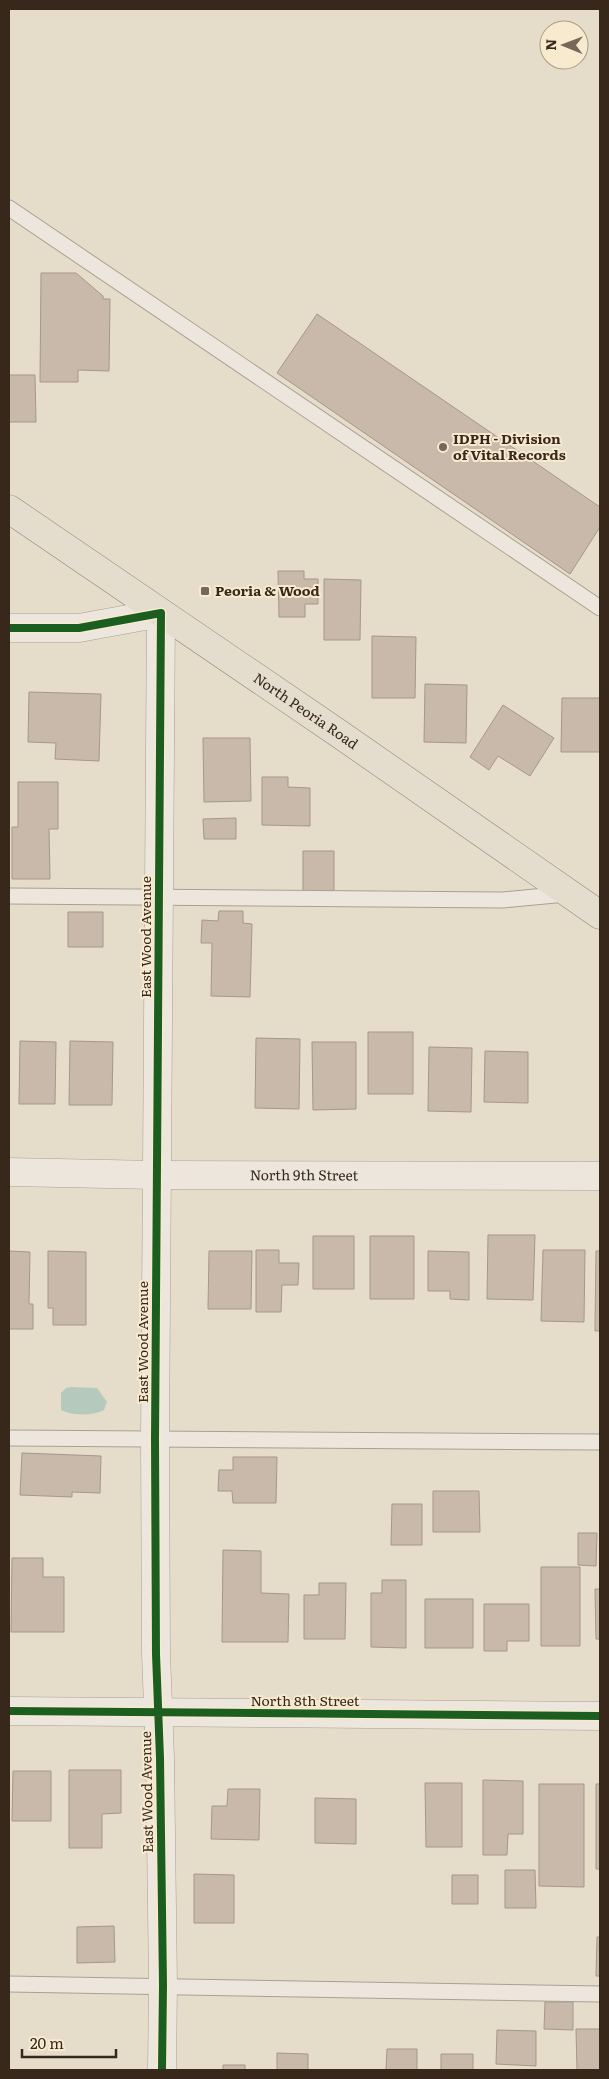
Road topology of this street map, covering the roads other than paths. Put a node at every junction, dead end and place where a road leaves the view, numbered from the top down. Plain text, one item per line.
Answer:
1 (9, 208) edge
2 (9, 509) edge
3 (600, 608) edge
4 (161, 613) junction
5 (9, 628) edge
6 (568, 893) junction
7 (9, 896) edge
8 (158, 897) junction
9 (600, 915) edge
10 (9, 1172) edge
11 (157, 1175) junction
12 (600, 1176) edge
13 (9, 1438) edge
14 (155, 1439) junction
15 (600, 1442) edge
16 (9, 1711) edge
17 (158, 1712) junction
18 (600, 1716) edge
19 (9, 1984) edge
20 (163, 1985) junction
21 (600, 1994) edge
22 (162, 2070) edge

1 - 3 lane
2 - 4 main road, North Peoria Road
4 - 5 street
4 - 6 main road, North Peoria Road
4 - 8 street, East Wood Avenue
6 - 8 lane
6 - 9 main road, North Peoria Road
7 - 8 lane
8 - 11 street, East Wood Avenue
10 - 11 street, North 9th Street
11 - 12 street, North 9th Street
11 - 14 street, East Wood Avenue
13 - 14 lane
14 - 15 lane
14 - 17 street, East Wood Avenue
16 - 17 street, North 8th Street
17 - 18 street, North 8th Street
17 - 20 street, East Wood Avenue
19 - 20 lane
20 - 21 lane
20 - 22 street, East Wood Avenue

